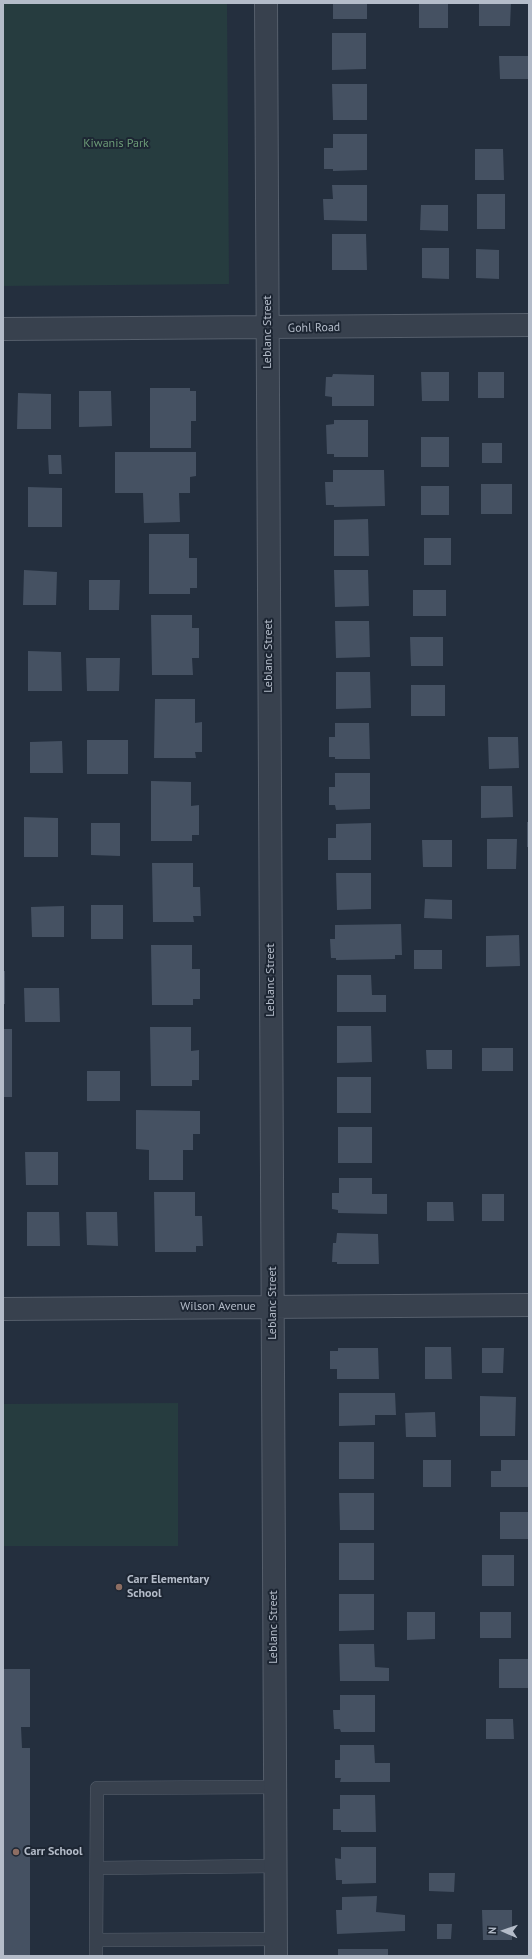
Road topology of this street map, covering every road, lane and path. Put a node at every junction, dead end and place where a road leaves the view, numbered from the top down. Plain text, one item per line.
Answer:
1 (266, 3) edge
2 (529, 325) edge
3 (268, 328) junction
4 (3, 329) edge
5 (529, 1305) edge
6 (272, 1307) junction
7 (3, 1309) edge
8 (275, 1786) junction
9 (275, 1866) junction
10 (98, 1868) junction
11 (96, 1940) junction
12 (276, 1947) edge
13 (96, 1956) edge

1 - 3 street, Leblanc Street
2 - 3 street, Gohl Road
3 - 4 street, Gohl Road
3 - 6 street, Leblanc Street
5 - 6 street, Wilson Avenue
6 - 7 street, Wilson Avenue
6 - 8 street, Leblanc Street
8 - 9 street, Leblanc Street
8 - 10 lane
9 - 10 lane
9 - 12 street, Leblanc Street
10 - 11 lane
11 - 12 lane
11 - 13 lane

